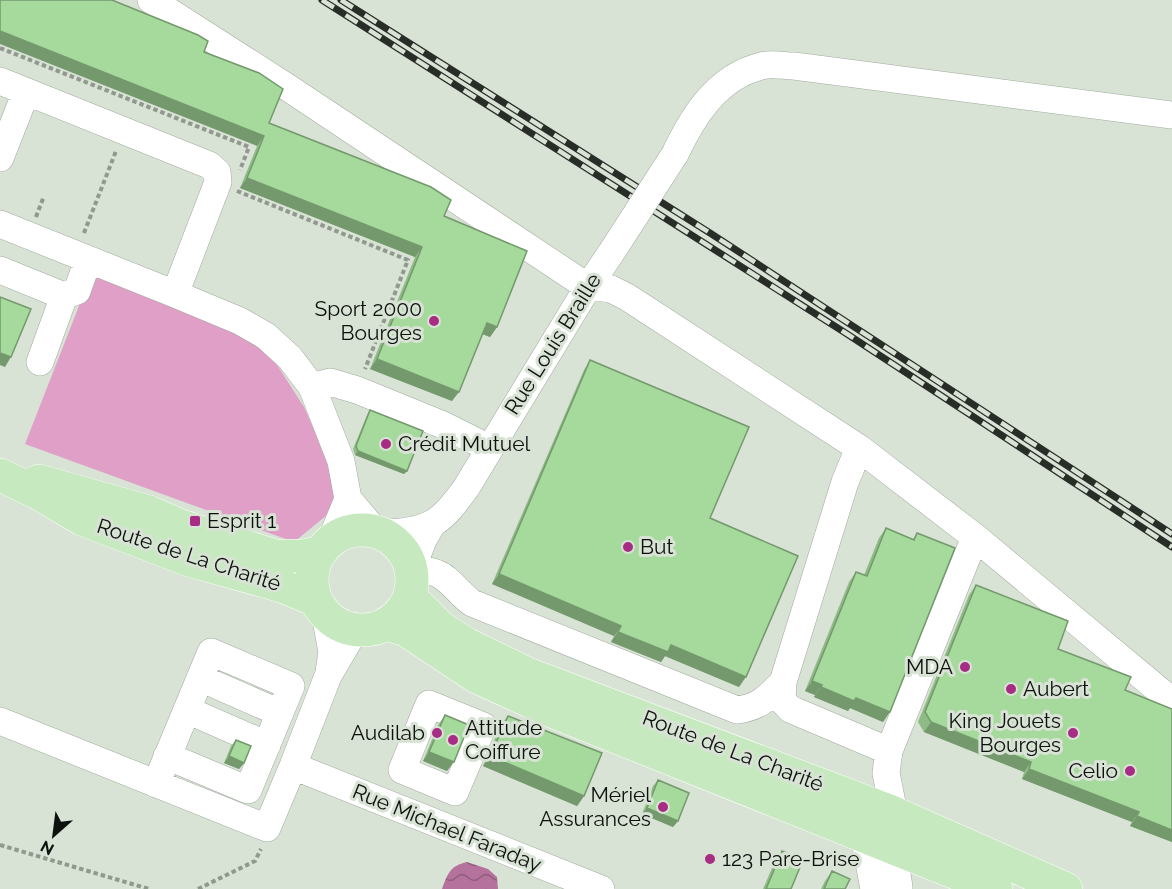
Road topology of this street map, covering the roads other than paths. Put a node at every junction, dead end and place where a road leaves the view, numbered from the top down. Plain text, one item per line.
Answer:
1 (151, 0) edge
2 (0, 81) edge
3 (26, 92) junction
4 (1172, 115) edge
5 (0, 158) edge
6 (0, 224) edge
7 (82, 258) junction
8 (0, 270) edge
9 (588, 286) junction
10 (175, 294) junction
11 (64, 296) junction
12 (40, 362) dead end
13 (312, 387) junction
14 (489, 448) junction
15 (859, 448) junction
16 (0, 473) edge
17 (348, 499) junction
18 (433, 523) junction
19 (379, 533) junction
20 (975, 537) junction
21 (325, 547) junction
22 (411, 583) junction
23 (321, 607) junction
24 (387, 624) junction
25 (355, 630) junction
26 (328, 676) junction
27 (783, 682) junction
28 (1172, 700) edge
29 (183, 718) junction
30 (0, 721) edge
31 (264, 752) junction
32 (889, 752) junction
33 (293, 766) junction
34 (402, 770) dead end
35 (156, 784) junction
36 (386, 804) junction
37 (884, 833) junction
38 (938, 866) junction
39 (890, 888) edge
40 (601, 889) edge
41 (996, 889) edge
42 (1038, 889) edge
43 (1066, 889) edge

1 - 9 street
2 - 3 street
3 - 5 street
3 - 10 street
4 - 9 street, Rue Louis Braille, bridge
6 - 7 street
7 - 10 street
7 - 11 street
8 - 11 street
9 - 14 street, Rue Louis Braille
9 - 15 street
10 - 13 street
11 - 12 street
13 - 14 street
13 - 17 street
14 - 18 street, Rue Louis Braille
15 - 20 street
15 - 27 street
16 - 21 main road, Route de La Charité
16 - 23 main road, Route de La Charité
17 - 19 street
17 - 21 street
18 - 19 street, Rue Louis Braille
18 - 22 street, Rue Louis Braille
19 - 21 main road
19 - 22 main road
20 - 28 street
20 - 32 street
21 - 23 main road
22 - 24 main road
22 - 27 street
22 - 37 main road, Route de La Charité
23 - 25 main road
23 - 26 street
24 - 25 main road
24 - 37 main road, Route de La Charité
25 - 26 street
26 - 33 street
27 - 32 street
29 - 31 street
29 - 31 street
29 - 31 street
29 - 35 street
30 - 35 street
32 - 37 street
33 - 35 street
33 - 36 street, Rue Michael Faraday
34 - 36 street
36 - 40 street, Rue Michael Faraday
37 - 38 main road, Route de La Charité
37 - 39 street
37 - 42 main road
37 - 43 main road, Route de La Charité
38 - 39 street
38 - 41 main road, Route de La Charité

